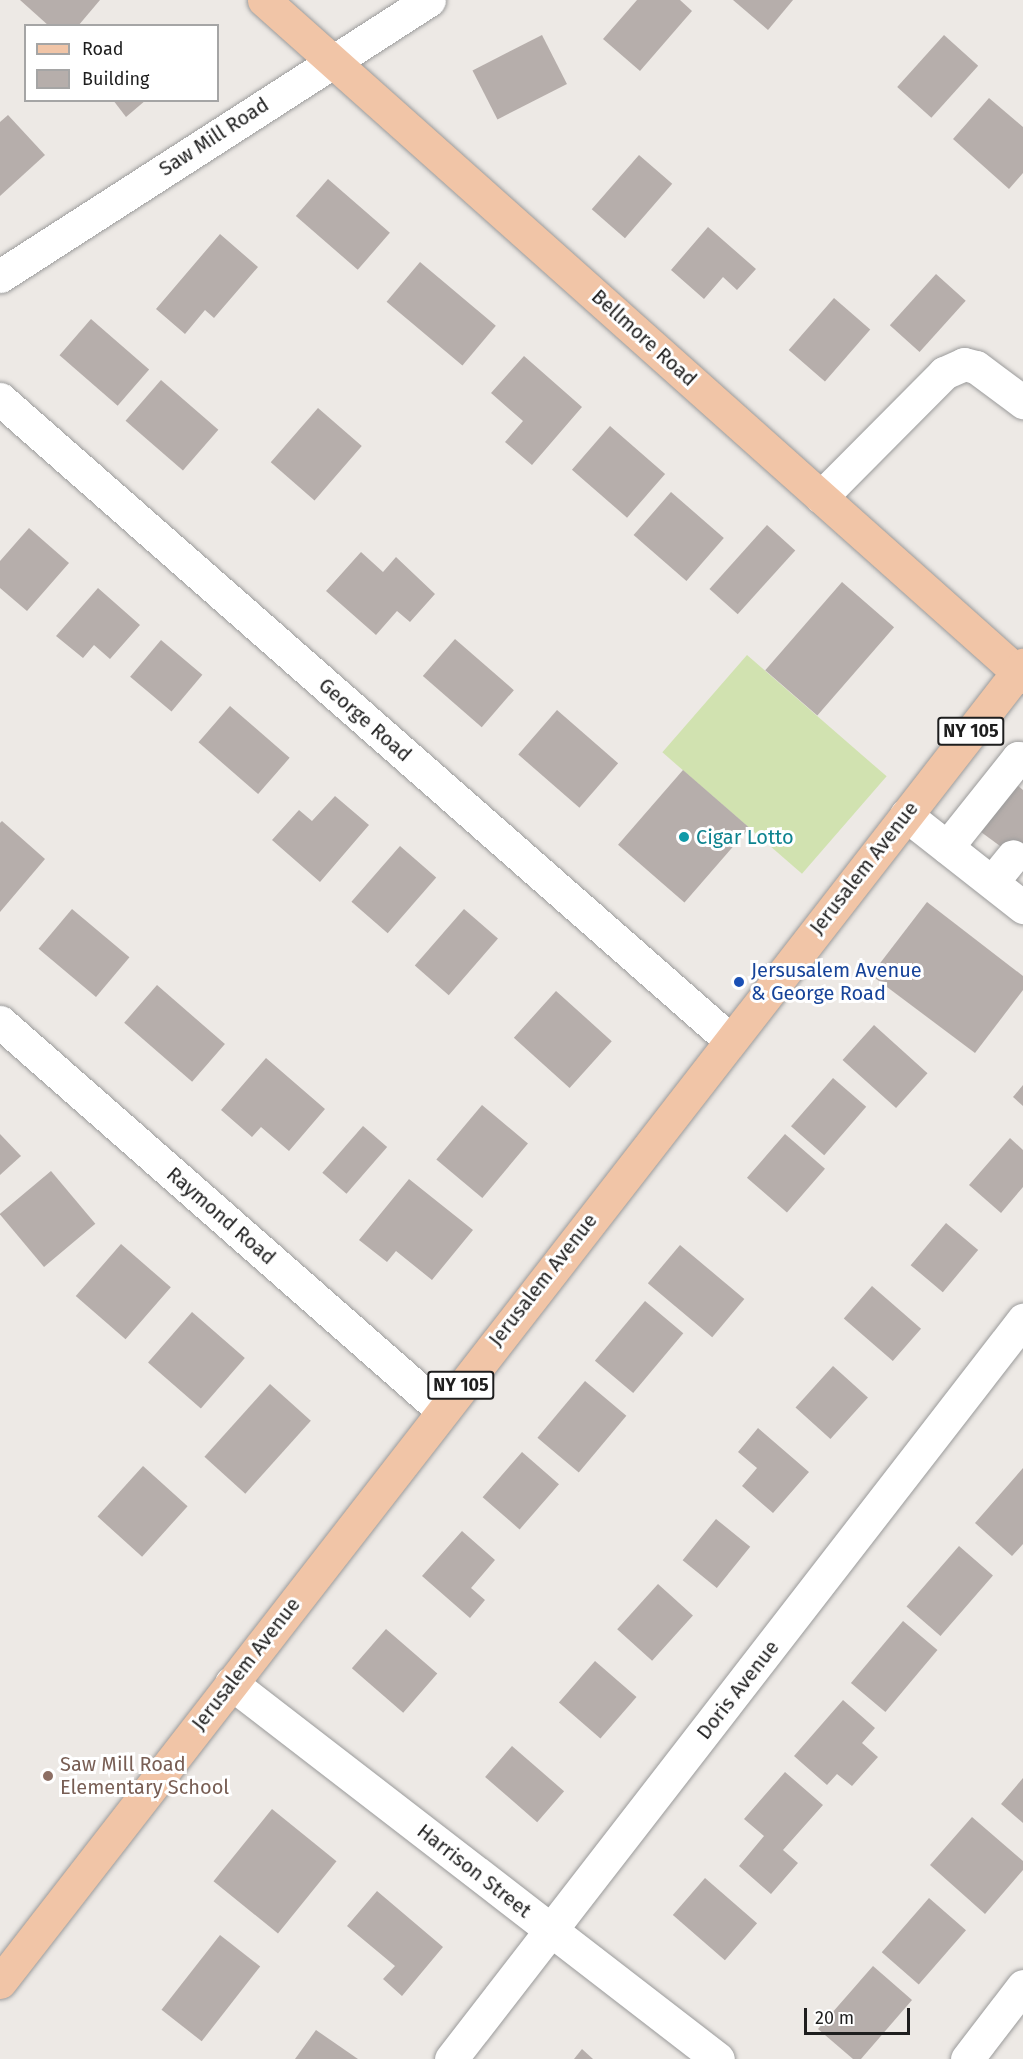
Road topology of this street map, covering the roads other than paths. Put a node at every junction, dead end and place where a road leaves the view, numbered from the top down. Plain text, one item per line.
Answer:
1 (264, 0) edge
2 (429, 0) edge
3 (333, 60) junction
4 (0, 276) edge
5 (0, 399) edge
6 (1023, 402) edge
7 (821, 497) junction
8 (1021, 672) edge
9 (1023, 762) edge
10 (906, 815) junction
11 (947, 847) junction
12 (1013, 856) dead end
13 (992, 882) junction
14 (1023, 907) edge
15 (0, 1022) edge
16 (730, 1040) junction
17 (1023, 1320) edge
18 (442, 1410) junction
19 (231, 1683) junction
20 (552, 1931) junction
21 (0, 1982) edge
22 (1023, 1986) edge
23 (451, 2059) edge
24 (717, 2059) edge
25 (967, 2059) edge

1 - 3 main road, Bellmore Road
2 - 3 street, Saw Mill Road
3 - 4 street, Saw Mill Road
3 - 7 main road, Bellmore Road
5 - 16 street, George Road
6 - 7 street
7 - 8 main road, Bellmore Road
8 - 10 main road, Jerusalem Avenue / NY 105
9 - 11 street
10 - 11 street
10 - 16 main road, Jerusalem Avenue / NY 105
11 - 13 street
12 - 13 street
13 - 14 street
15 - 18 street, Raymond Road
16 - 18 main road, Jerusalem Avenue / NY 105
17 - 20 street, Doris Avenue
18 - 19 main road, Jerusalem Avenue / NY 105
19 - 20 street, Harrison Street
19 - 21 main road, Jerusalem Avenue / NY 105
20 - 23 street, Doris Avenue
20 - 24 street, Harrison Street
22 - 25 street

